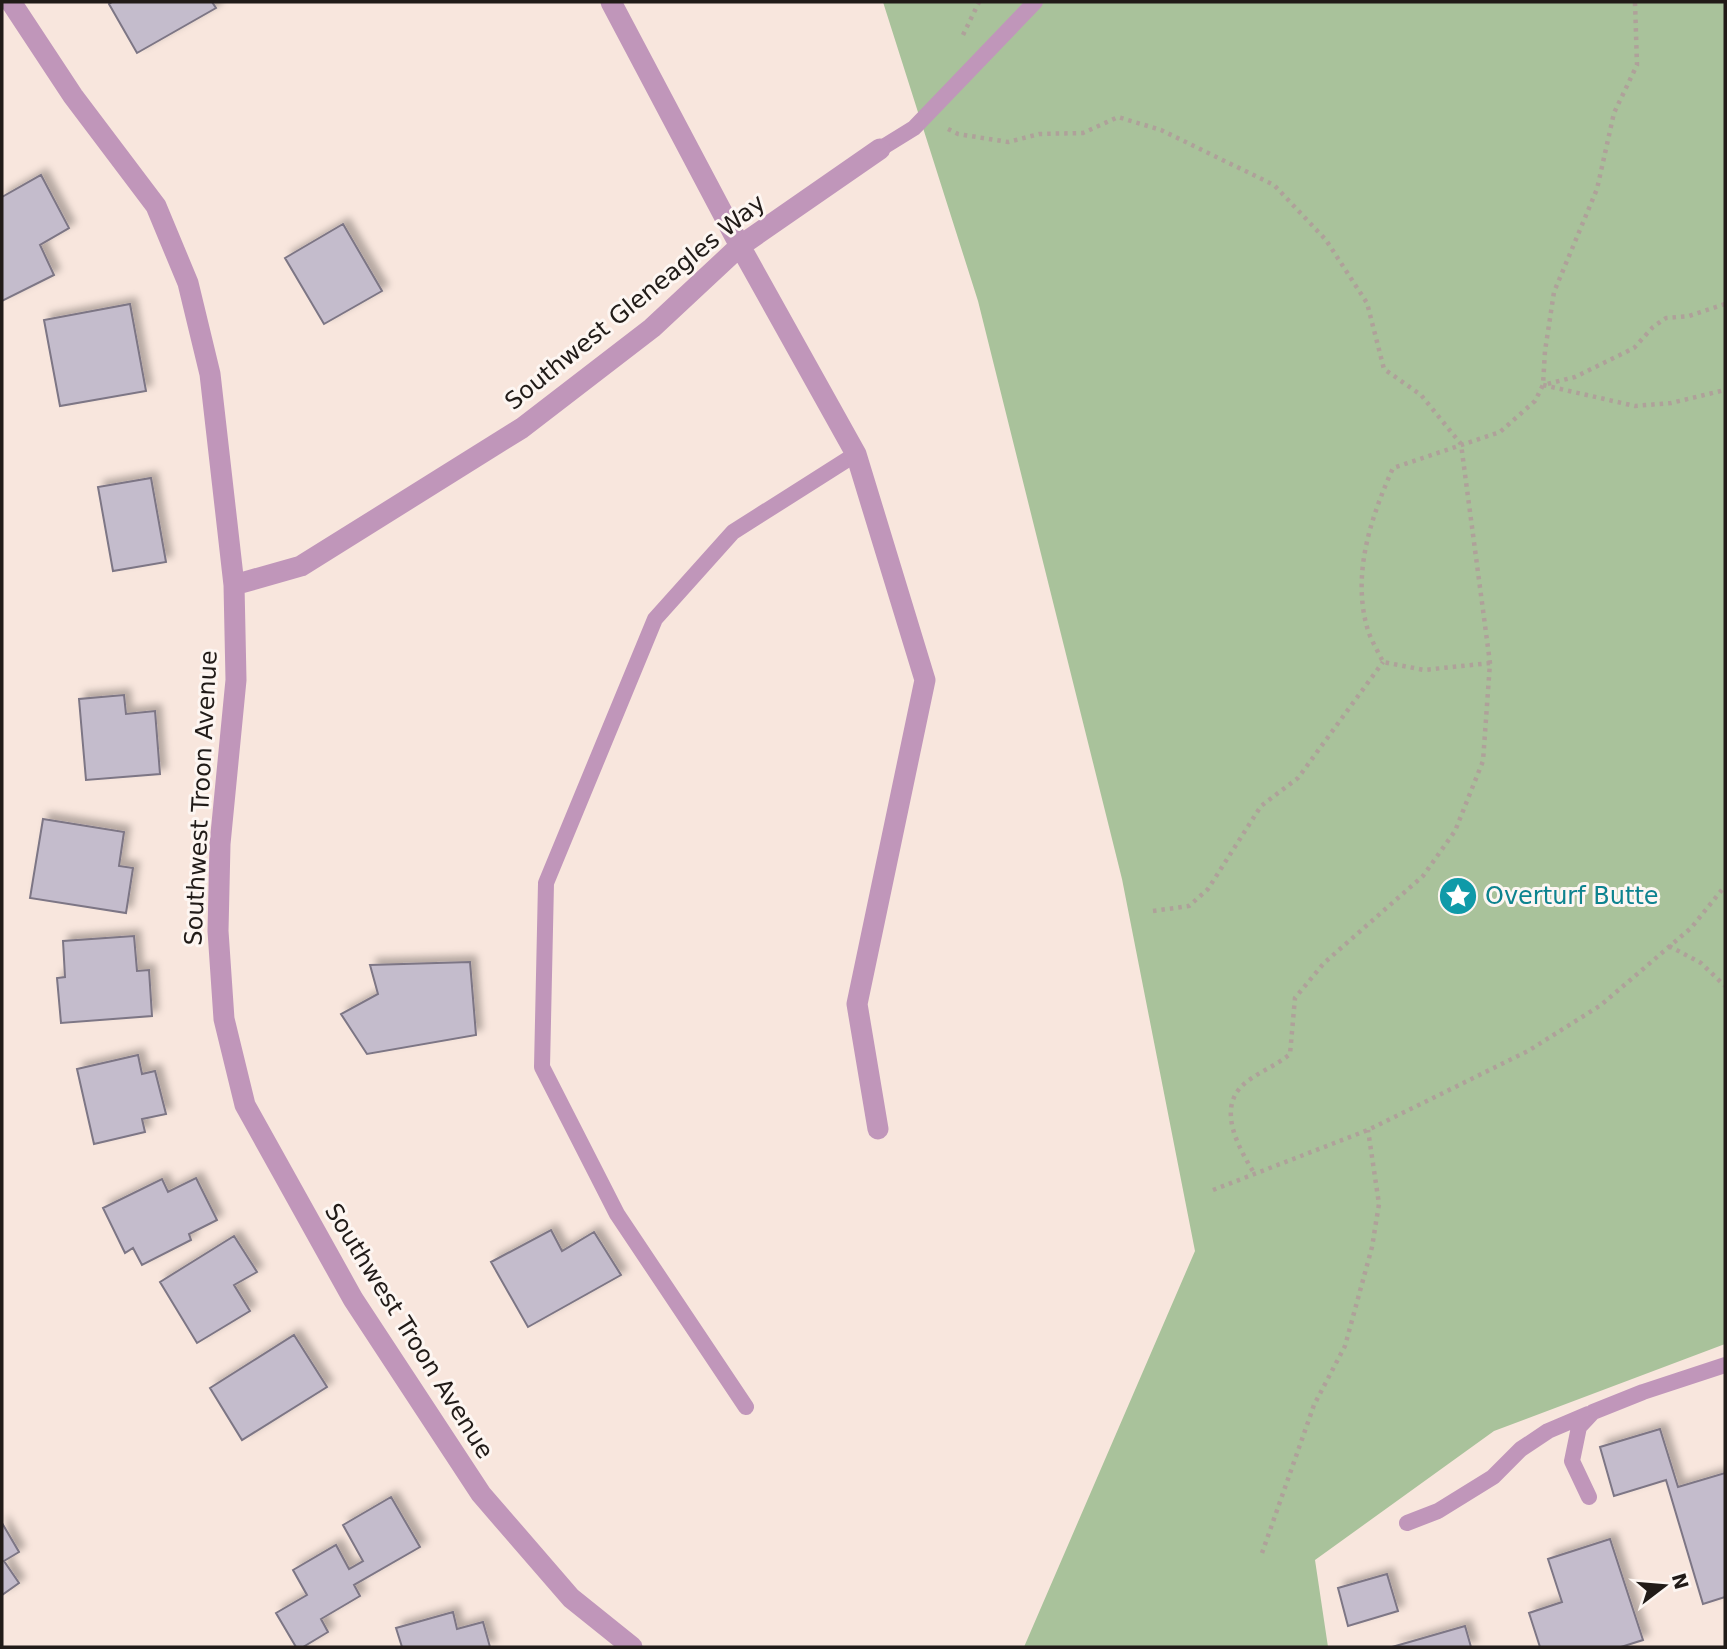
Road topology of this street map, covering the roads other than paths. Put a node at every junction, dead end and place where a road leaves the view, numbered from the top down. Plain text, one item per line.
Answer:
1 (11, 2) edge
2 (611, 2) edge
3 (1035, 2) edge
4 (880, 149) joint
5 (740, 246) junction
6 (856, 454) junction
7 (234, 585) junction
8 (878, 1129) dead end
9 (1725, 1365) edge
10 (746, 1406) dead end
11 (1593, 1412) junction
12 (1590, 1497) dead end
13 (1407, 1523) dead end
14 (632, 1647) edge

1 - 7 street, Southwest Troon Avenue
2 - 5 street
3 - 4 lane
4 - 5 street, Southwest Gleneagles Way
5 - 6 street
5 - 7 street, Southwest Gleneagles Way
6 - 8 street
6 - 10 lane
7 - 14 street, Southwest Troon Avenue
9 - 11 lane
11 - 12 lane
11 - 13 lane

